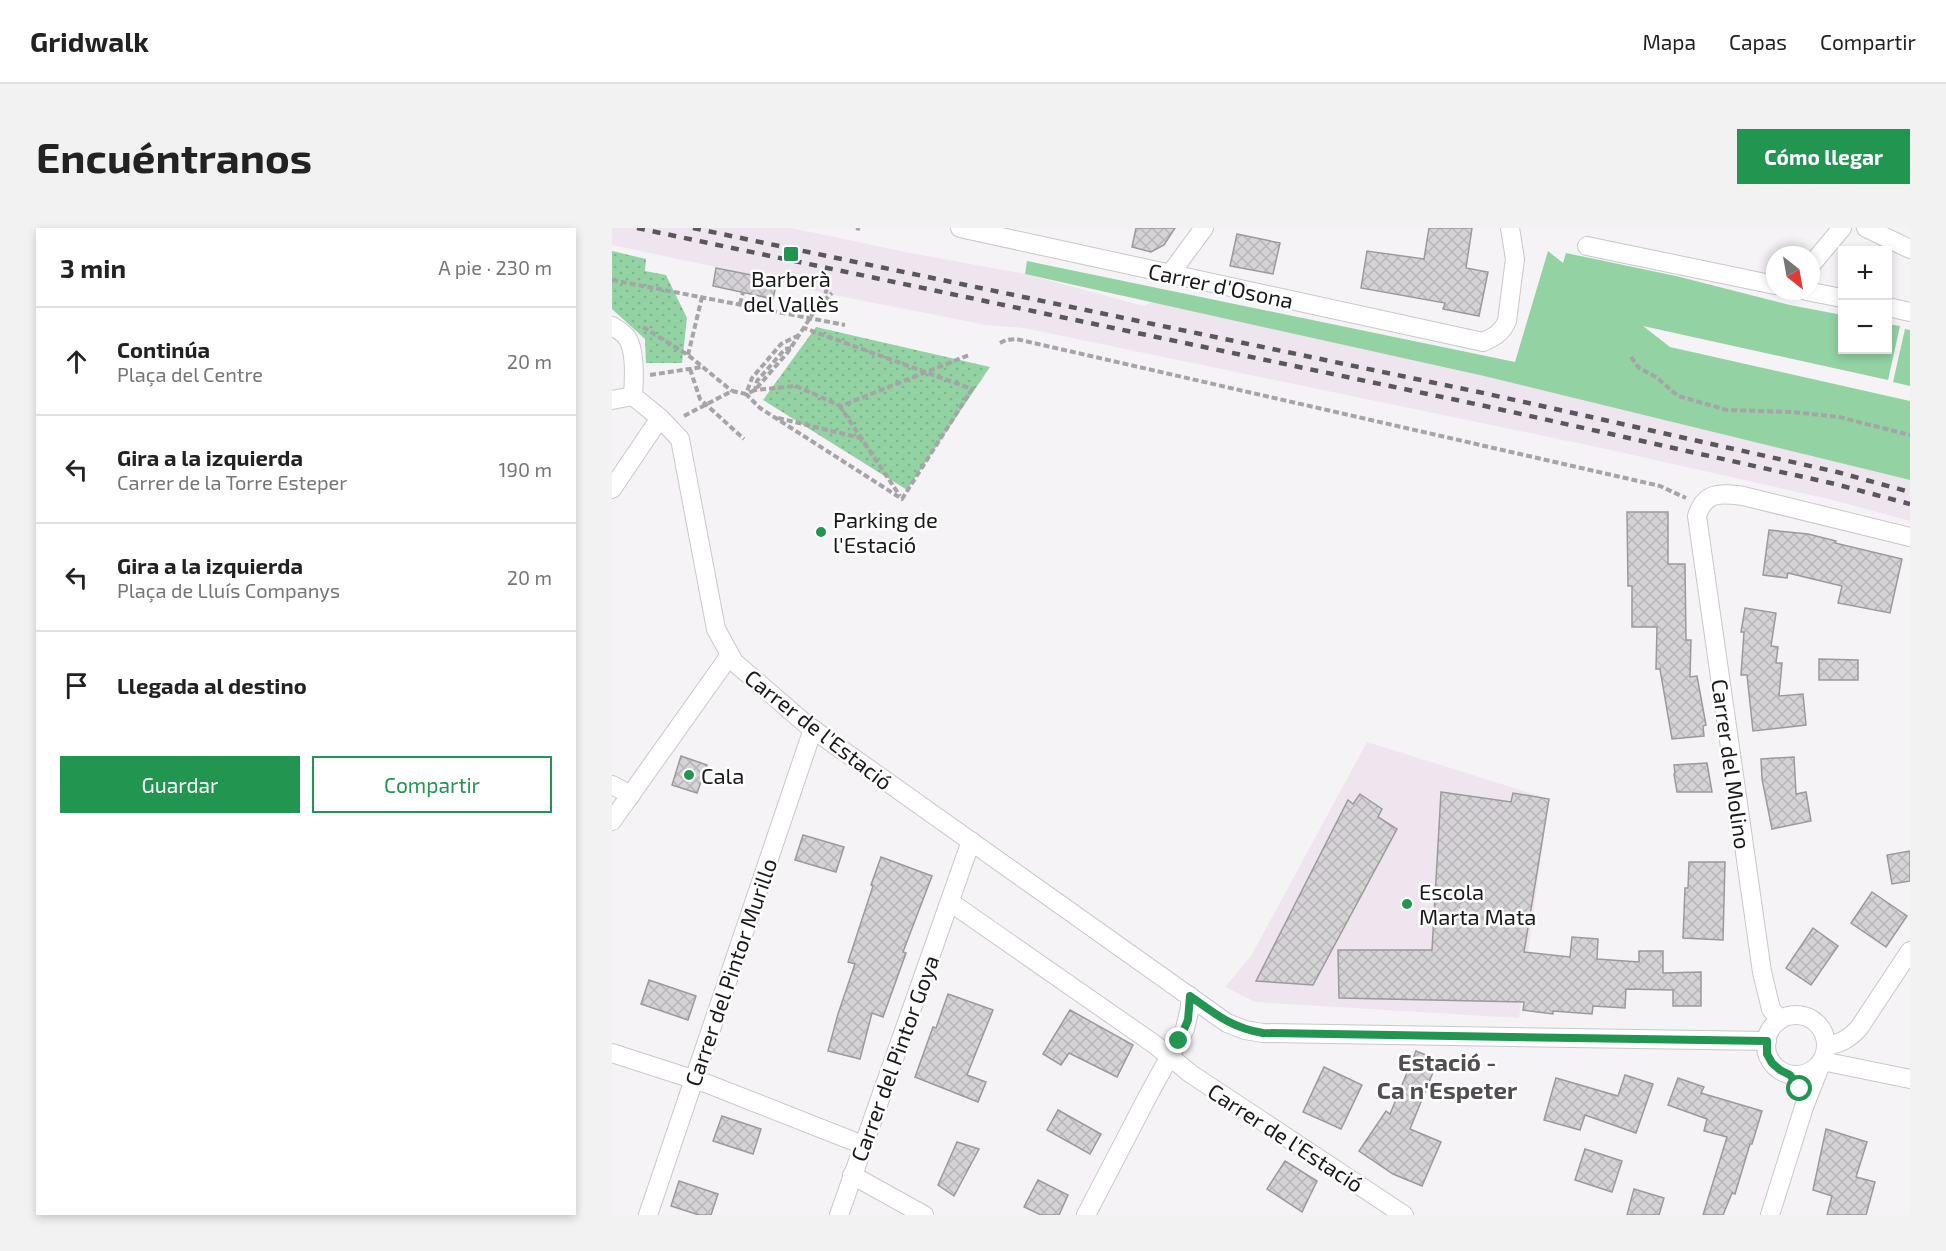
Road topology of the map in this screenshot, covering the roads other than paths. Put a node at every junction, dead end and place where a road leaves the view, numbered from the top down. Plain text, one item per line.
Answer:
1 (960, 228) edge
2 (1204, 228) edge
3 (1510, 228) edge
4 (1842, 228) edge
5 (1866, 228) edge
6 (1587, 246) dead end
7 (1910, 249) edge
8 (1820, 254) edge
9 (1170, 274) junction
10 (1766, 284) edge
11 (1820, 294) edge
12 (1838, 297) edge
13 (1892, 308) edge
14 (1910, 312) edge
15 (612, 326) edge
16 (633, 396) junction
17 (612, 400) edge
18 (660, 418) junction
19 (612, 489) edge
20 (1910, 537) edge
21 (730, 655) junction
22 (813, 729) junction
23 (612, 786) edge
24 (631, 795) junction
25 (612, 821) edge
26 (971, 841) junction
27 (950, 902) junction
28 (1910, 951) edge
29 (1190, 996) junction
30 (1780, 1020) junction
31 (1767, 1041) junction
32 (612, 1053) edge
33 (1824, 1054) junction
34 (1169, 1056) junction
35 (1790, 1075) junction
36 (1910, 1079) edge
37 (694, 1080) junction
38 (1804, 1107) junction
39 (863, 1145) junction
40 (852, 1175) junction
41 (1393, 1212) edge
42 (648, 1215) edge
43 (839, 1215) edge
44 (924, 1215) edge
45 (1086, 1215) edge
46 (1770, 1215) edge

1 - 9 street, Carrer d'Osona
2 - 9 street
3 - 9 street, Carrer d'Osona
4 - 8 street
5 - 7 street
6 - 10 street
11 - 12 street
13 - 14 street
15 - 16 street
16 - 17 street
16 - 18 street, Carrer de l'Estació
18 - 19 street
18 - 21 street, Carrer de l'Estació
20 - 30 street, Carrer del Molino
21 - 22 street, Carrer de l'Estació
21 - 24 street
22 - 26 street, Carrer de l'Estació
22 - 37 street, Carrer del Pintor Murillo
23 - 24 street
24 - 25 street
26 - 27 street, Carrer del Pintor Goya
26 - 29 street, Carrer de l'Estació
27 - 34 street, Carrer de l'Estació
27 - 39 street, Carrer del Pintor Goya
28 - 33 street
29 - 31 street, Carrer de l'Estació
29 - 34 street
30 - 31 street
30 - 33 street
31 - 35 street
32 - 37 street
33 - 35 street
33 - 36 street
33 - 38 street
34 - 41 street, Carrer de l'Estació
34 - 45 street
35 - 38 street
37 - 39 street
37 - 42 street, Carrer del Pintor Murillo
38 - 46 street
39 - 40 street, Carrer del Pintor Goya
40 - 43 street, Carrer del Pintor Goya
40 - 44 street

